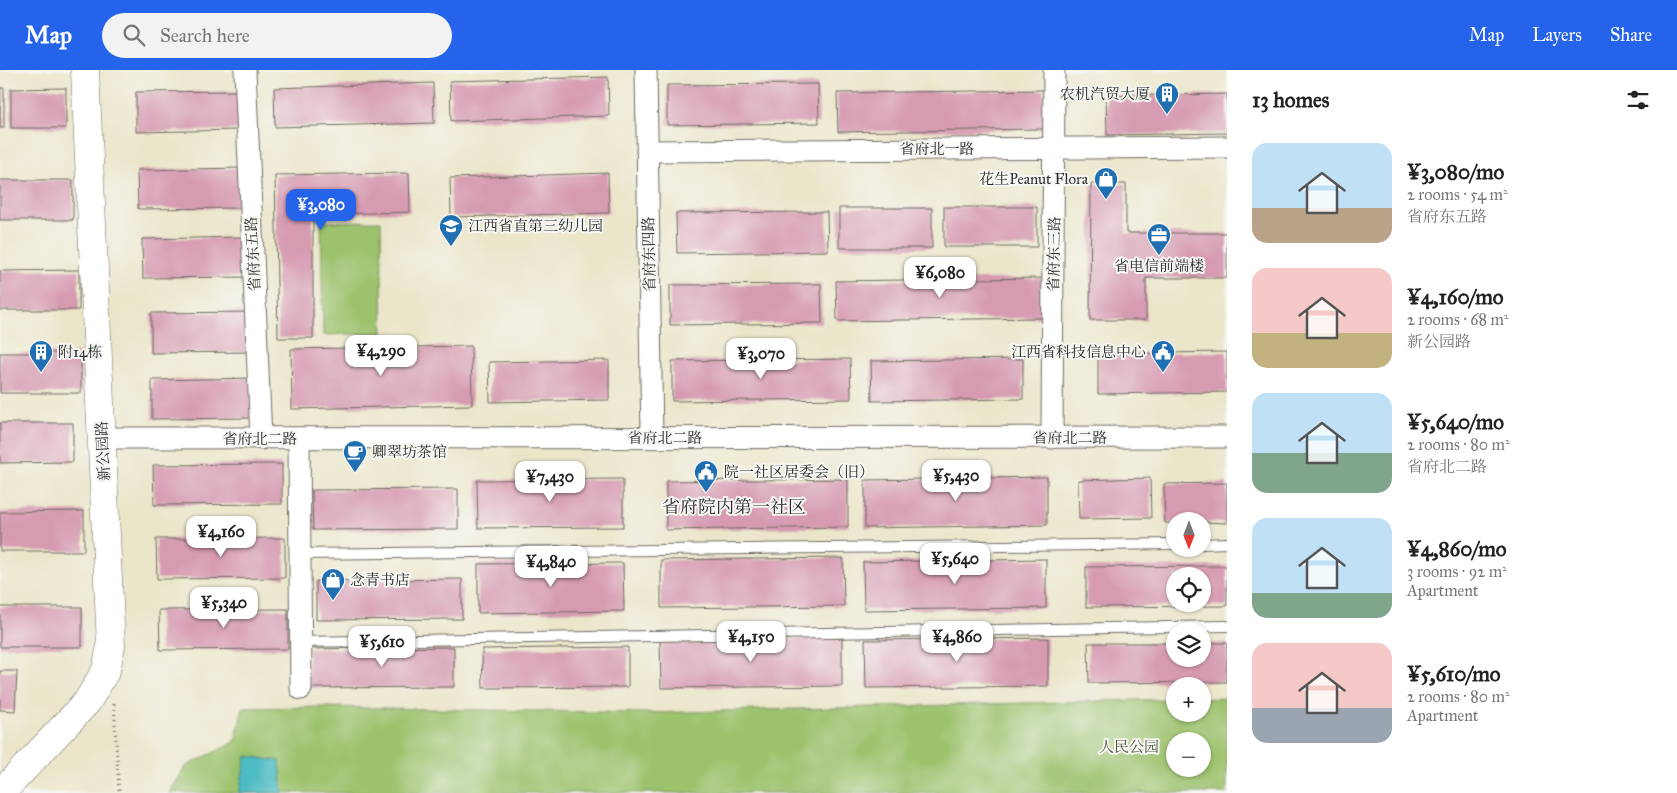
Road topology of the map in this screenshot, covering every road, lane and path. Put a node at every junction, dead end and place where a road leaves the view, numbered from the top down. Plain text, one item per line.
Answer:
1 (85, 70) edge
2 (245, 70) edge
3 (646, 70) edge
4 (1054, 70) edge
5 (1227, 147) edge
6 (1055, 148) junction
7 (648, 151) junction
8 (1227, 437) edge
9 (102, 438) junction
10 (652, 438) junction
11 (1052, 438) junction
12 (261, 439) junction
13 (299, 439) junction
14 (1227, 543) edge
15 (1166, 544) edge
16 (1211, 544) edge
17 (300, 554) junction
18 (1227, 626) edge
19 (301, 642) junction
20 (302, 689) dead end
21 (114, 695) dead end
22 (1, 793) edge
23 (119, 793) edge

1 - 9 street, 新公园路
2 - 12 street, 省府东五路
3 - 7 street, 省府东四路
4 - 6 street, 省府东三路
5 - 6 street, 省府北一路
6 - 7 street, 省府北一路
6 - 11 street, 省府东三路
7 - 10 street, 省府东四路
8 - 11 street, 省府北二路
9 - 12 street, 省府北二路
9 - 22 street, 新公园路
10 - 11 street, 省府北二路
10 - 13 street, 省府北二路
12 - 13 street, 省府北二路
13 - 17 street
14 - 16 lane
15 - 17 lane
17 - 19 street
18 - 19 lane
19 - 20 street
21 - 23 path

